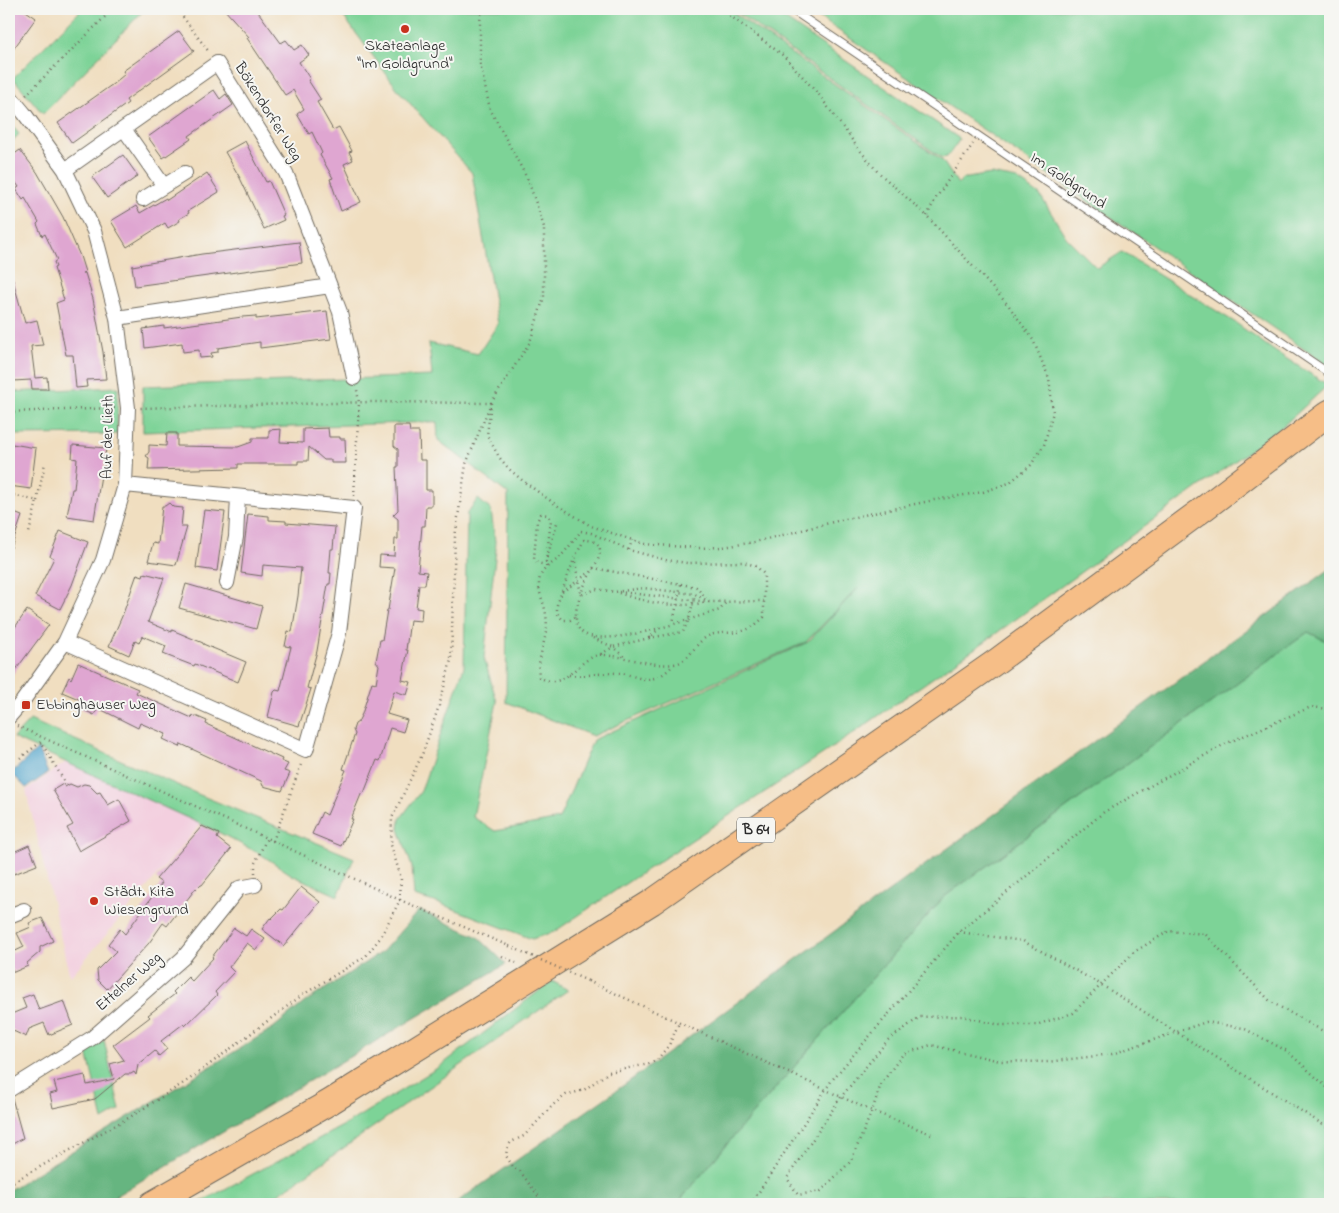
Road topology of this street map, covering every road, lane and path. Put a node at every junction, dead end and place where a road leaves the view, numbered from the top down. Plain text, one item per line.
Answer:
1 (113, 9) edge
2 (177, 9) edge
3 (482, 9) edge
4 (721, 9) edge
5 (791, 9) edge
6 (217, 63) junction
7 (13, 100) edge
8 (124, 129) junction
9 (978, 137) junction
10 (65, 170) junction
11 (185, 173) dead end
12 (164, 186) junction
13 (143, 198) dead end
14 (927, 216) junction
15 (330, 286) junction
16 (117, 318) junction
17 (1330, 374) edge
18 (354, 378) joint
19 (359, 403) junction
20 (491, 403) junction
21 (128, 408) junction
22 (9, 412) edge
23 (1330, 412) edge
24 (44, 463) dead end
25 (125, 485) junction
26 (9, 494) edge
27 (238, 496) junction
28 (37, 501) junction
29 (354, 508) junction
30 (557, 523) dead end
31 (28, 533) dead end
32 (632, 540) junction
33 (629, 550) junction
34 (574, 559) junction
35 (546, 562) junction
36 (546, 567) junction
37 (592, 570) junction
38 (578, 582) junction
39 (227, 583) dead end
40 (680, 584) junction
41 (562, 592) junction
42 (615, 592) junction
43 (679, 592) junction
44 (695, 594) junction
45 (581, 595) junction
46 (678, 598) junction
47 (694, 600) junction
48 (764, 600) junction
49 (709, 602) junction
50 (727, 602) junction
51 (677, 604) junction
52 (692, 606) junction
53 (575, 616) junction
54 (689, 619) junction
55 (674, 623) junction
56 (662, 627) junction
57 (592, 637) junction
58 (649, 638) junction
59 (65, 642) junction
60 (614, 647) junction
61 (600, 655) junction
62 (625, 657) junction
63 (673, 665) junction
64 (569, 675) junction
65 (1330, 709) edge
66 (9, 717) edge
67 (9, 722) edge
68 (43, 738) junction
69 (41, 742) junction
70 (306, 750) junction
71 (20, 758) dead end
72 (66, 784) dead end
73 (267, 838) junction
74 (273, 840) junction
75 (255, 885) joint
76 (400, 900) junction
77 (24, 910) dead end
78 (9, 916) edge
79 (959, 932) junction
80 (502, 956) dead end
81 (519, 964) dead end
82 (1100, 984) junction
83 (679, 1023) junction
84 (1177, 1033) junction
85 (1330, 1035) edge
86 (9, 1090) edge
87 (825, 1090) junction
88 (1330, 1090) edge
89 (841, 1097) junction
90 (872, 1111) junction
91 (1330, 1129) edge
92 (934, 1135) dead end
93 (9, 1184) edge
94 (152, 1204) edge
95 (544, 1204) edge
96 (751, 1204) edge

1 - 7 path
2 - 6 path
3 - 20 path
4 - 14 path
5 - 9 lane, Im Goldgrund
6 - 8 street, Bökendorfer Weg
6 - 15 street, Bökendorfer Weg
7 - 10 street, Auf der Lieth
8 - 10 street, Bökendorfer Weg
8 - 12 street
9 - 14 path
9 - 17 lane, Im Goldgrund
10 - 16 street, Auf der Lieth
11 - 12 street
12 - 13 street
14 - 32 path
15 - 16 street
15 - 18 street, Bökendorfer Weg
16 - 21 street, Auf der Lieth
18 - 19 path
19 - 20 path
19 - 21 path
19 - 29 path
20 - 32 path
20 - 76 path
21 - 22 path
21 - 25 street, Auf der Lieth
23 - 94 highway, B 64
24 - 28 path
25 - 27 street
25 - 59 street, Auf der Lieth
26 - 28 path
27 - 29 street
27 - 39 street
28 - 31 path
29 - 70 street
30 - 35 path
32 - 33 path
33 - 36 path
33 - 48 path
34 - 37 path
34 - 38 path
34 - 41 path
35 - 35 path
35 - 36 path
36 - 64 path
37 - 38 path
37 - 40 path
37 - 45 path
38 - 41 path
38 - 45 path
40 - 43 path
40 - 49 path
41 - 53 path
42 - 43 path
42 - 45 path
42 - 46 path
42 - 51 path
43 - 44 path
43 - 46 path
44 - 47 path
44 - 49 path
45 - 53 path
46 - 47 path
46 - 51 path
47 - 49 path
47 - 52 path
48 - 50 path
48 - 63 path
49 - 50 path
49 - 52 path
50 - 54 path
51 - 52 path
51 - 55 path
52 - 54 path
53 - 57 path
54 - 55 path
54 - 58 path
55 - 56 path
56 - 57 path
56 - 58 path
57 - 60 path
58 - 60 path
59 - 66 street, Auf der Lieth
59 - 70 street
60 - 61 path
60 - 62 path
61 - 62 path
61 - 64 path
62 - 63 path
63 - 64 path
65 - 79 path
67 - 68 path
68 - 69 path
68 - 73 path
69 - 71 path
69 - 72 path
70 - 74 path
73 - 74 path
73 - 75 path
74 - 76 path
75 - 86 street, Ettelner Weg
76 - 83 path, bridge
76 - 93 path
77 - 78 street
79 - 82 path
79 - 87 path
80 - 81 path
82 - 84 path
82 - 85 path
82 - 89 path
83 - 87 path
83 - 95 path
84 - 88 path
84 - 90 path
84 - 91 path
87 - 89 path
87 - 96 path
89 - 90 path
89 - 90 path
90 - 92 path

